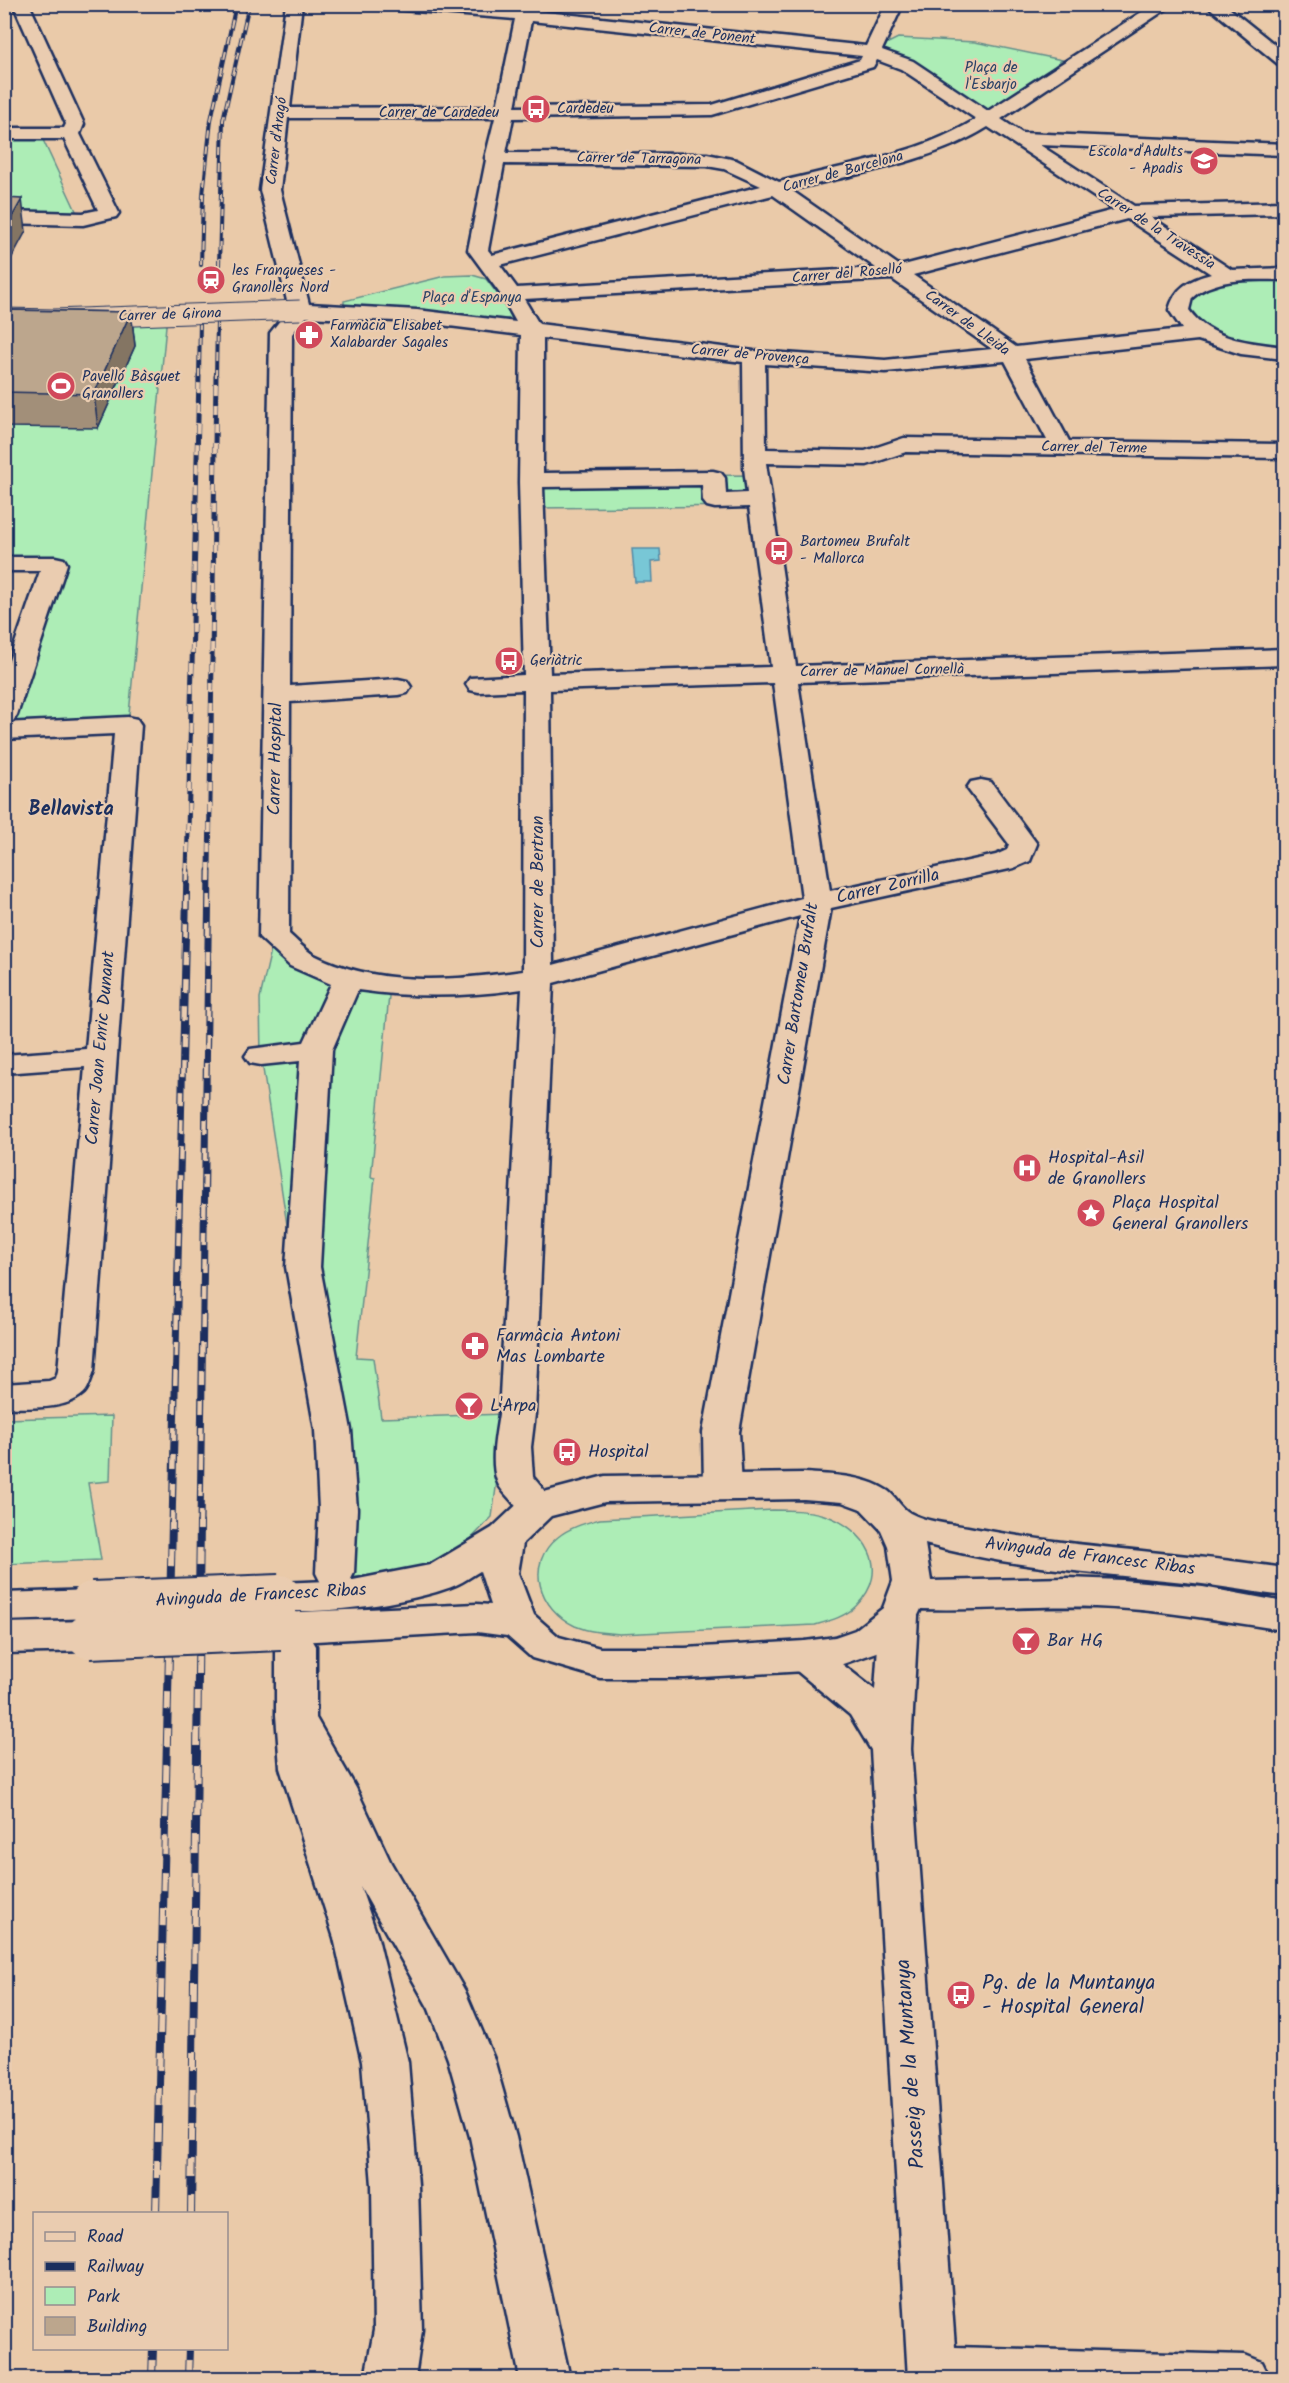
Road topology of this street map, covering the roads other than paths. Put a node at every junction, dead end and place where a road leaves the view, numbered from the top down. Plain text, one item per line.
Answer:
1 (294, 4) edge
2 (390, 4) edge
3 (895, 4) edge
4 (1166, 4) edge
5 (1213, 4) edge
6 (23, 9) edge
7 (529, 10) edge
8 (4, 14) edge
9 (870, 52) junction
10 (1284, 60) edge
11 (280, 113) junction
12 (504, 113) junction
13 (989, 119) junction
14 (4, 133) edge
15 (71, 134) junction
16 (963, 135) junction
17 (1015, 138) junction
18 (1284, 149) edge
19 (494, 158) junction
20 (777, 188) junction
21 (1284, 208) edge
22 (1130, 212) junction
23 (4, 218) edge
24 (487, 262) junction
25 (896, 273) junction
26 (1284, 274) edge
27 (1227, 276) junction
28 (511, 294) junction
29 (300, 310) junction
30 (4, 318) edge
31 (532, 331) junction
32 (1200, 333) junction
33 (1284, 353) edge
34 (1012, 354) junction
35 (754, 357) junction
36 (1062, 448) junction
37 (1284, 451) edge
38 (755, 456) junction
39 (531, 480) junction
40 (760, 500) junction
41 (4, 564) edge
42 (1284, 657) edge
43 (784, 674) junction
44 (537, 681) junction
45 (478, 684) dead end
46 (398, 687) dead end
47 (277, 694) junction
48 (4, 715) edge
49 (4, 731) edge
50 (981, 788) dead end
51 (817, 903) junction
52 (538, 978) junction
53 (348, 980) junction
54 (316, 1050) junction
55 (261, 1056) dead end
56 (100, 1057) junction
57 (4, 1064) edge
58 (4, 1396) edge
59 (723, 1486) junction
60 (538, 1506) junction
61 (897, 1523) junction
62 (505, 1538) junction
63 (335, 1573) dead end
64 (1284, 1582) edge
65 (903, 1605) junction
66 (4, 1607) edge
67 (1284, 1616) edge
68 (91, 1620) junction
69 (517, 1623) junction
70 (285, 1624) junction
71 (4, 1638) edge
72 (805, 1656) junction
73 (296, 1715) junction
74 (891, 1749) junction
75 (933, 2374) edge
76 (390, 2379) edge
77 (545, 2379) edge
78 (1245, 2379) edge

1 - 11 street, Carrer d'Aragó
2 - 7 street, Carrer de Ponent
3 - 9 street
4 - 13 street, Carrer de Barcelona
5 - 10 street
6 - 8 street
6 - 15 street
7 - 9 street, Carrer de Ponent
7 - 12 street
9 - 12 street, Carrer de Cardedeu
9 - 13 street, Carrer de la Travessia
11 - 12 street, Carrer de Cardedeu
11 - 29 street, Carrer d'Aragó
12 - 19 street
13 - 16 street, Carrer de Barcelona
13 - 17 street, Carrer de la Travessia
14 - 15 street
15 - 23 street
16 - 17 street
16 - 20 street, Carrer de Barcelona
17 - 18 street
17 - 22 street, Carrer de la Travessia
19 - 20 street, Carrer de Tarragona
19 - 24 street
20 - 24 street, Carrer de Barcelona
20 - 25 street, Carrer de Lleida
21 - 22 street, Carrer del Roselló
22 - 25 street, Carrer del Roselló
22 - 27 street, Carrer de la Travessia
24 - 28 street, Carrer de Bertran
25 - 28 street, Carrer del Roselló
25 - 34 street, Carrer de Lleida
26 - 27 street
27 - 32 street
28 - 31 street, Carrer de Bertran
29 - 30 street, Carrer de Girona, bridge
29 - 31 street, Carrer de Provença
29 - 47 street, Carrer Hospital
31 - 35 street, Carrer de Provença
31 - 39 street, Carrer de Bertran
32 - 33 street
32 - 34 street, Carrer de Provença
34 - 35 street, Carrer de Provença
34 - 36 street, Carrer de Lleida
35 - 38 street, Carrer Bartomeu Brufalt
36 - 37 street, Carrer del Terme
36 - 38 street, Carrer del Terme
38 - 40 street, Carrer Bartomeu Brufalt
39 - 40 street
39 - 44 street, Carrer de Bertran
40 - 43 street, Carrer Bartomeu Brufalt
41 - 48 street
42 - 43 street, Carrer de Manuel Cornellà
43 - 44 street, Carrer de Manuel Cornellà
43 - 51 street, Carrer Bartomeu Brufalt
44 - 45 street, Carrer de Manuel Cornellà
44 - 52 street, Carrer de Bertran
46 - 47 street
47 - 53 street, Carrer Hospital
49 - 56 street, Carrer Joan Enric Dunant
50 - 51 street, Carrer Zorrilla
51 - 52 street, Carrer Zorrilla
51 - 59 street, Carrer Bartomeu Brufalt
52 - 53 street, Carrer Hospital
52 - 60 street, Carrer de Bertran
53 - 54 street
54 - 55 street
54 - 63 street
56 - 57 street
56 - 58 street, Carrer Joan Enric Dunant
59 - 60 street
59 - 61 street
60 - 62 street, Avinguda de Francesc Ribas
61 - 64 street, Avinguda de Francesc Ribas
61 - 65 street, Passeig de la Muntanya
62 - 69 street
62 - 70 street, Avinguda de Francesc Ribas
65 - 67 street, Avinguda de Francesc Ribas
65 - 72 street
65 - 74 street, Passeig de la Muntanya
66 - 68 street, Avinguda de Francesc Ribas
68 - 70 street, Avinguda de Francesc Ribas, bridge
68 - 71 street, Avinguda de Francesc Ribas
69 - 70 street, Avinguda de Francesc Ribas
69 - 72 street
70 - 73 street
72 - 74 street, Passeig de la Muntanya
73 - 76 street
73 - 77 street
74 - 75 street, Passeig de la Muntanya
75 - 78 street

